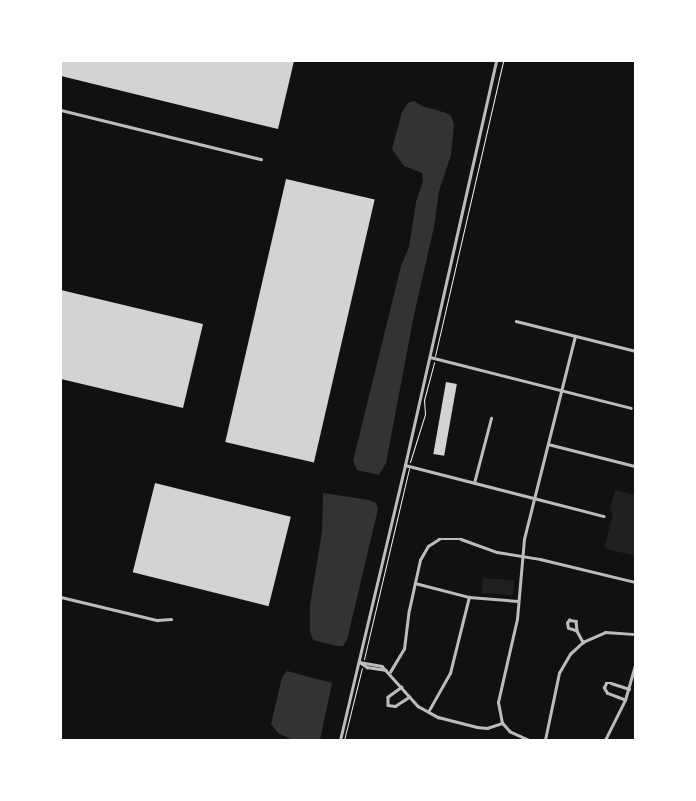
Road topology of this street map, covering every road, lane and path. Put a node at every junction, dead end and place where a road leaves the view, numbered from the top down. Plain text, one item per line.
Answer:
1 (496, 61) edge
2 (503, 61) edge
3 (61, 110) edge
4 (261, 159) dead end
5 (516, 322) dead end
6 (575, 336) junction
7 (635, 351) edge
8 (432, 357) junction
9 (561, 390) junction
10 (631, 408) dead end
11 (491, 418) dead end
12 (548, 444) junction
13 (407, 466) junction
14 (635, 466) edge
15 (474, 483) junction
16 (534, 498) junction
17 (604, 516) dead end
18 (521, 557) junction
19 (635, 582) edge
20 (414, 583) junction
21 (61, 597) edge
22 (469, 597) junction
23 (518, 601) junction
24 (171, 619) dead end
25 (577, 631) junction
26 (635, 634) edge
27 (583, 642) junction
28 (361, 663) junction
29 (635, 666) edge
30 (390, 672) junction
31 (402, 687) junction
32 (629, 689) junction
33 (409, 697) junction
34 (625, 700) junction
35 (428, 712) junction
36 (502, 723) junction
37 (340, 740) edge
38 (344, 740) edge
39 (528, 740) edge
40 (545, 740) edge
41 (605, 740) edge

1 - 8 street
2 - 8 path
3 - 4 street
5 - 6 street
6 - 7 street
6 - 9 street
8 - 9 street
8 - 13 street
8 - 13 path
9 - 10 street
9 - 12 street
11 - 15 street
12 - 14 street
12 - 16 street
13 - 15 street
13 - 28 street
13 - 28 path
15 - 16 street
16 - 17 street
16 - 18 street
18 - 19 street
18 - 20 street
18 - 23 street
20 - 22 street
20 - 30 street
21 - 24 street
22 - 23 street
22 - 35 street
23 - 36 street
25 - 25 street
25 - 27 street
26 - 27 street
27 - 40 street
28 - 30 street
28 - 37 street
28 - 38 path
29 - 32 street
30 - 31 street
31 - 33 street
31 - 33 street
32 - 34 street
32 - 34 street
33 - 35 street
34 - 41 street
35 - 36 street
36 - 39 street

